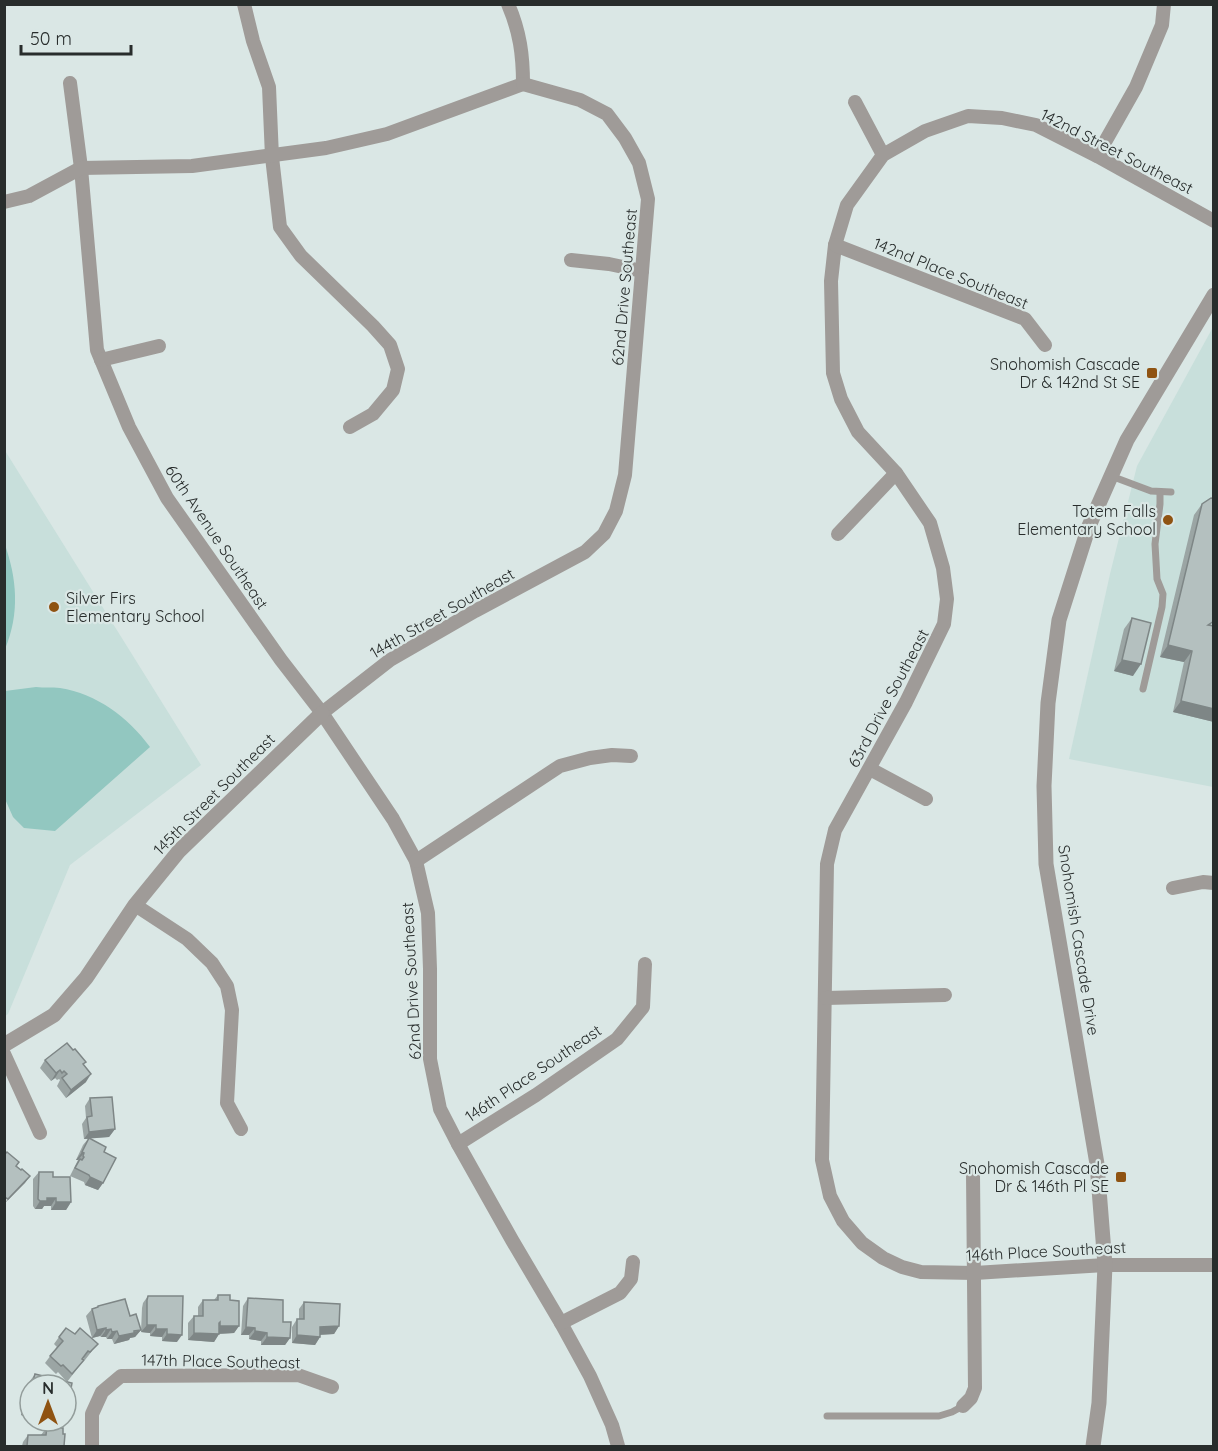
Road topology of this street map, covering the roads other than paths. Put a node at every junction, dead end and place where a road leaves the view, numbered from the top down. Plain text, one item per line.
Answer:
1 (244, 4) edge
2 (508, 4) edge
3 (1164, 4) edge
4 (70, 83) dead end
5 (523, 84) junction
6 (855, 102) dead end
7 (968, 116) joint
8 (883, 155) junction
9 (1097, 156) junction
10 (272, 157) junction
11 (81, 168) junction
12 (4, 202) edge
13 (1214, 220) edge
14 (835, 244) junction
15 (571, 260) dead end
16 (642, 271) junction
17 (1214, 295) edge
18 (1045, 345) dead end
19 (159, 346) dead end
20 (101, 360) junction
21 (350, 427) dead end
22 (896, 473) junction
23 (1111, 476) junction
24 (1160, 492) junction
25 (1170, 492) dead end
26 (838, 534) dead end
27 (585, 552) joint
28 (1143, 690) dead end
29 (322, 712) junction
30 (631, 756) dead end
31 (870, 769) junction
32 (926, 800) dead end
33 (416, 861) junction
34 (1214, 883) edge
35 (1173, 888) dead end
36 (135, 905) junction
37 (645, 964) dead end
38 (945, 995) dead end
39 (826, 998) junction
40 (4, 1045) edge
41 (4, 1054) edge
42 (241, 1129) dead end
43 (40, 1133) dead end
44 (458, 1144) junction
45 (972, 1174) dead end
46 (883, 1258) joint
47 (633, 1262) dead end
48 (1105, 1265) junction
49 (1214, 1265) edge
50 (975, 1273) junction
51 (561, 1323) junction
52 (332, 1387) dead end
53 (963, 1406) joint
54 (827, 1416) dead end
55 (92, 1446) edge
56 (618, 1446) edge
57 (1093, 1446) edge

1 - 10 street
2 - 5 street
3 - 9 street
4 - 11 street, 60th Avenue Southeast
5 - 10 street
5 - 16 street, 62nd Drive Southeast
6 - 8 street
7 - 8 street, 63rd Drive Southeast
7 - 9 street, 142nd Street Southeast
8 - 14 street, 63rd Drive Southeast
9 - 13 street, 142nd Street Southeast
10 - 11 street
10 - 21 street
11 - 12 street
11 - 20 street, 60th Avenue Southeast
14 - 18 street, 142nd Place Southeast
14 - 22 street, 63rd Drive Southeast
15 - 16 street
16 - 27 street, 62nd Drive Southeast
17 - 23 street, Snohomish Cascade Drive
19 - 20 street
20 - 29 street, 60th Avenue Southeast
22 - 26 street
22 - 31 street, 63rd Drive Southeast
23 - 24 lane
23 - 48 street, Snohomish Cascade Drive
24 - 25 lane
24 - 28 lane
27 - 29 street, 144th Street Southeast
29 - 33 street, 62nd Drive Southeast
29 - 36 street, 145th Street Southeast
30 - 33 street
31 - 32 street
31 - 39 street, 63rd Drive Southeast
33 - 44 street, 62nd Drive Southeast
34 - 35 street
36 - 40 street
36 - 42 street
37 - 44 street, 146th Place Southeast
38 - 39 street
39 - 46 street, 63rd Drive Southeast
41 - 43 street
44 - 51 street, 62nd Drive Southeast
45 - 50 street
46 - 50 street, 146th Place Southeast
47 - 51 street
48 - 49 street, 146th Place Southeast
48 - 50 street, 146th Place Southeast
48 - 57 street, Snohomish Cascade Drive
50 - 53 street
51 - 56 street, 62nd Drive Southeast
52 - 55 street, 147th Place Southeast
53 - 54 lane

